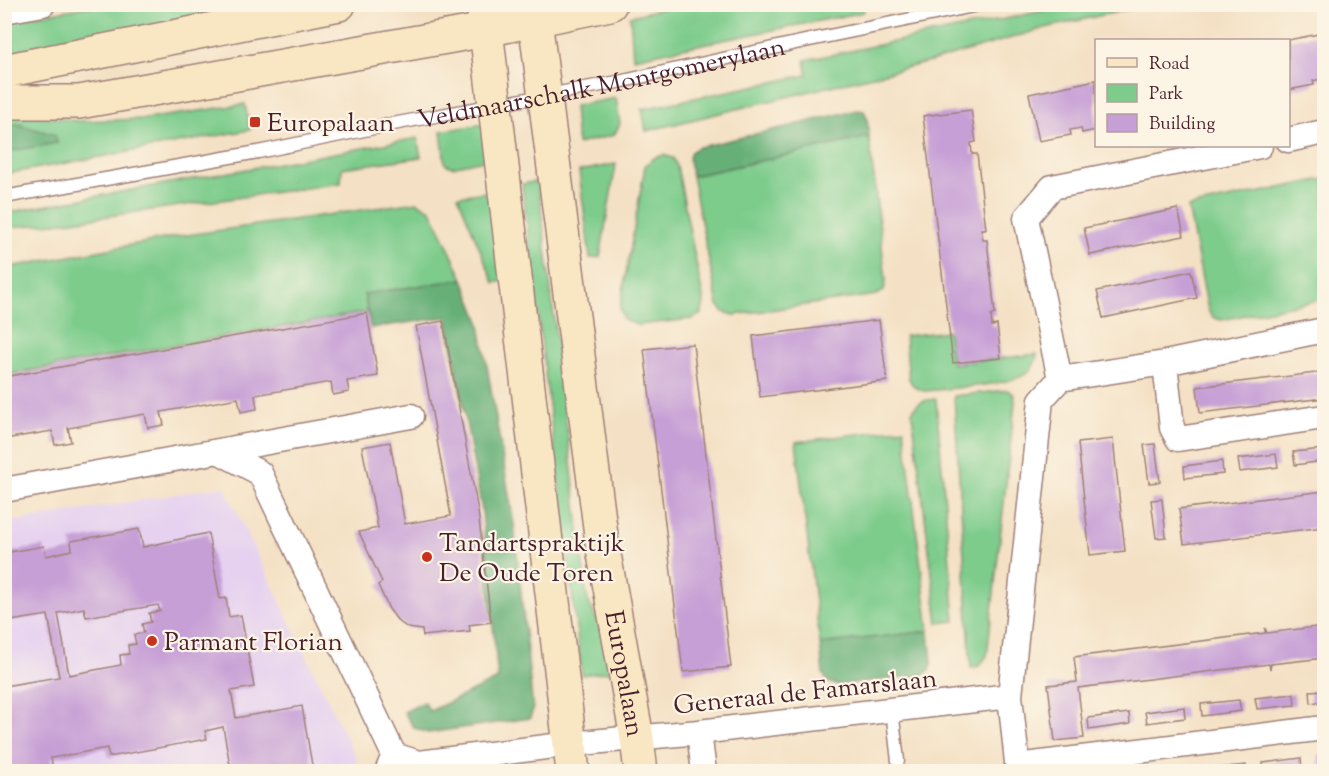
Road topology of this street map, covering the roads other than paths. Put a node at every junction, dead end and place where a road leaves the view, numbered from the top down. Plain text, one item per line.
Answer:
1 (43, 4) edge
2 (339, 4) edge
3 (610, 4) edge
4 (983, 4) edge
5 (4, 11) edge
6 (534, 12) edge
7 (484, 17) edge
8 (4, 71) edge
9 (544, 95) junction
10 (4, 102) edge
11 (494, 104) junction
12 (1324, 132) edge
13 (1290, 140) edge
14 (1255, 147) edge
15 (4, 197) edge
16 (1324, 330) edge
17 (1164, 363) junction
18 (1060, 379) junction
19 (411, 416) dead end
20 (1324, 417) edge
21 (218, 452) junction
22 (4, 490) edge
23 (1010, 696) junction
24 (892, 710) junction
25 (1324, 728) edge
26 (699, 732) junction
27 (637, 738) junction
28 (572, 758) edge
29 (898, 761) dead end
30 (390, 763) edge
31 (1018, 769) edge
32 (641, 771) edge
33 (704, 771) edge

1 - 5 street
2 - 8 main road
3 - 6 main road
4 - 9 lane, Veldmaarschalk Montgomerylaan
6 - 7 main road
6 - 9 main road, Europalaan
7 - 10 main road
7 - 11 main road
9 - 11 lane, Veldmaarschalk Montgomerylaan
9 - 27 main road, Europalaan
11 - 15 lane, Veldmaarschalk Montgomerylaan
11 - 28 main road
12 - 13 street
14 - 18 street
16 - 17 street
17 - 18 street
17 - 20 street
18 - 23 street
19 - 21 street
21 - 22 street
21 - 30 street
23 - 24 street, Generaal de Famarslaan
23 - 31 street
24 - 26 street, Generaal de Famarslaan
24 - 29 lane
25 - 31 street
26 - 27 street, Generaal de Famarslaan
26 - 33 street
27 - 28 street, Generaal de Famarslaan
27 - 32 main road, Europalaan
28 - 30 street, Generaal de Famarslaan

